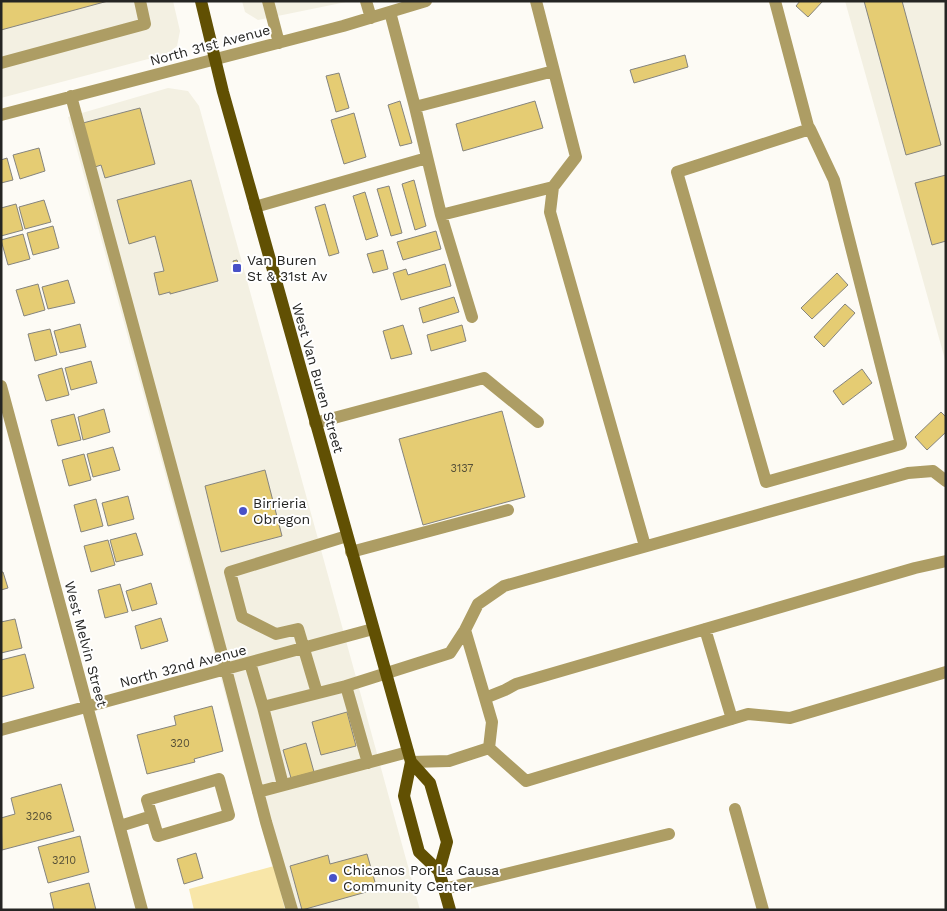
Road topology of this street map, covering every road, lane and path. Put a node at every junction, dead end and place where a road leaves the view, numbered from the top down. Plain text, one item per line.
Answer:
1 (140, 1) edge
2 (201, 1) edge
3 (268, 1) edge
4 (366, 1) edge
5 (426, 1) edge
6 (536, 1) edge
7 (776, 1) edge
8 (390, 12) junction
9 (371, 18) junction
10 (278, 42) junction
11 (215, 59) junction
12 (1, 63) edge
13 (554, 71) junction
14 (71, 96) junction
15 (415, 107) junction
16 (1, 115) edge
17 (810, 129) junction
18 (427, 158) junction
19 (554, 187) junction
20 (255, 207) junction
21 (441, 214) junction
22 (472, 317) dead end
23 (1, 386) edge
24 (538, 422) dead end
25 (315, 423) junction
26 (946, 481) edge
27 (508, 510) dead end
28 (347, 536) junction
29 (645, 546) junction
30 (351, 552) junction
31 (946, 561) edge
32 (373, 629) junction
33 (705, 629) junction
34 (465, 630) junction
35 (304, 648) junction
36 (250, 663) junction
37 (226, 669) junction
38 (946, 672) edge
39 (385, 673) junction
40 (346, 686) junction
41 (317, 693) junction
42 (485, 698) junction
43 (88, 707) junction
44 (262, 707) junction
45 (732, 719) junction
46 (1, 730) edge
47 (490, 748) junction
48 (409, 757) junction
49 (368, 763) junction
50 (283, 785) junction
51 (258, 792) junction
52 (735, 809) dead end
53 (152, 816) junction
54 (120, 826) junction
55 (669, 834) dead end
56 (439, 871) junction
57 (444, 889) junction
58 (142, 910) edge
59 (292, 910) edge
60 (450, 910) edge
61 (763, 910) edge

1 - 12 street
2 - 11 main road, West Van Buren Street
3 - 10 street
4 - 9 street
5 - 8 street, North 31st Avenue
6 - 13 street
7 - 17 street
8 - 9 street, North 31st Avenue
8 - 15 street
9 - 10 street, North 31st Avenue
10 - 11 street, North 31st Avenue
11 - 14 street, North 31st Avenue
11 - 20 main road, West Van Buren Street
13 - 15 street
13 - 19 street
14 - 16 street, North 31st Avenue
14 - 37 street
15 - 18 street
17 - 17 street
18 - 20 street
18 - 21 street
19 - 21 street
19 - 29 street
20 - 25 main road, West Van Buren Street
21 - 22 street
23 - 43 street, West Melvin Street
24 - 25 street
25 - 28 main road, West Van Buren Street
26 - 29 street
27 - 30 street
28 - 30 main road, West Van Buren Street
28 - 35 street
29 - 34 street
30 - 32 main road, West Van Buren Street
31 - 33 street
32 - 35 street, North 32nd Avenue
32 - 39 main road, West Van Buren Street
33 - 42 street
33 - 45 street
34 - 39 street
34 - 42 street
35 - 36 street, North 32nd Avenue
35 - 41 street
36 - 37 street, North 32nd Avenue
36 - 44 street
37 - 43 street, North 32nd Avenue
37 - 51 street
38 - 45 street
39 - 40 street
39 - 48 main road, West Van Buren Street
40 - 41 street
40 - 49 street
41 - 44 street
42 - 47 street
43 - 46 street, North 32nd Avenue
43 - 54 street, West Melvin Street
44 - 50 street
45 - 47 street
47 - 48 street
48 - 49 street
48 - 56 main road, West Van Buren Street
48 - 56 main road, West Van Buren Street
49 - 50 street
50 - 51 street
51 - 59 street
52 - 61 street
53 - 53 street
53 - 54 street
54 - 58 street, West Melvin Street
55 - 57 street
56 - 57 main road, West Van Buren Street
57 - 60 main road, West Van Buren Street

